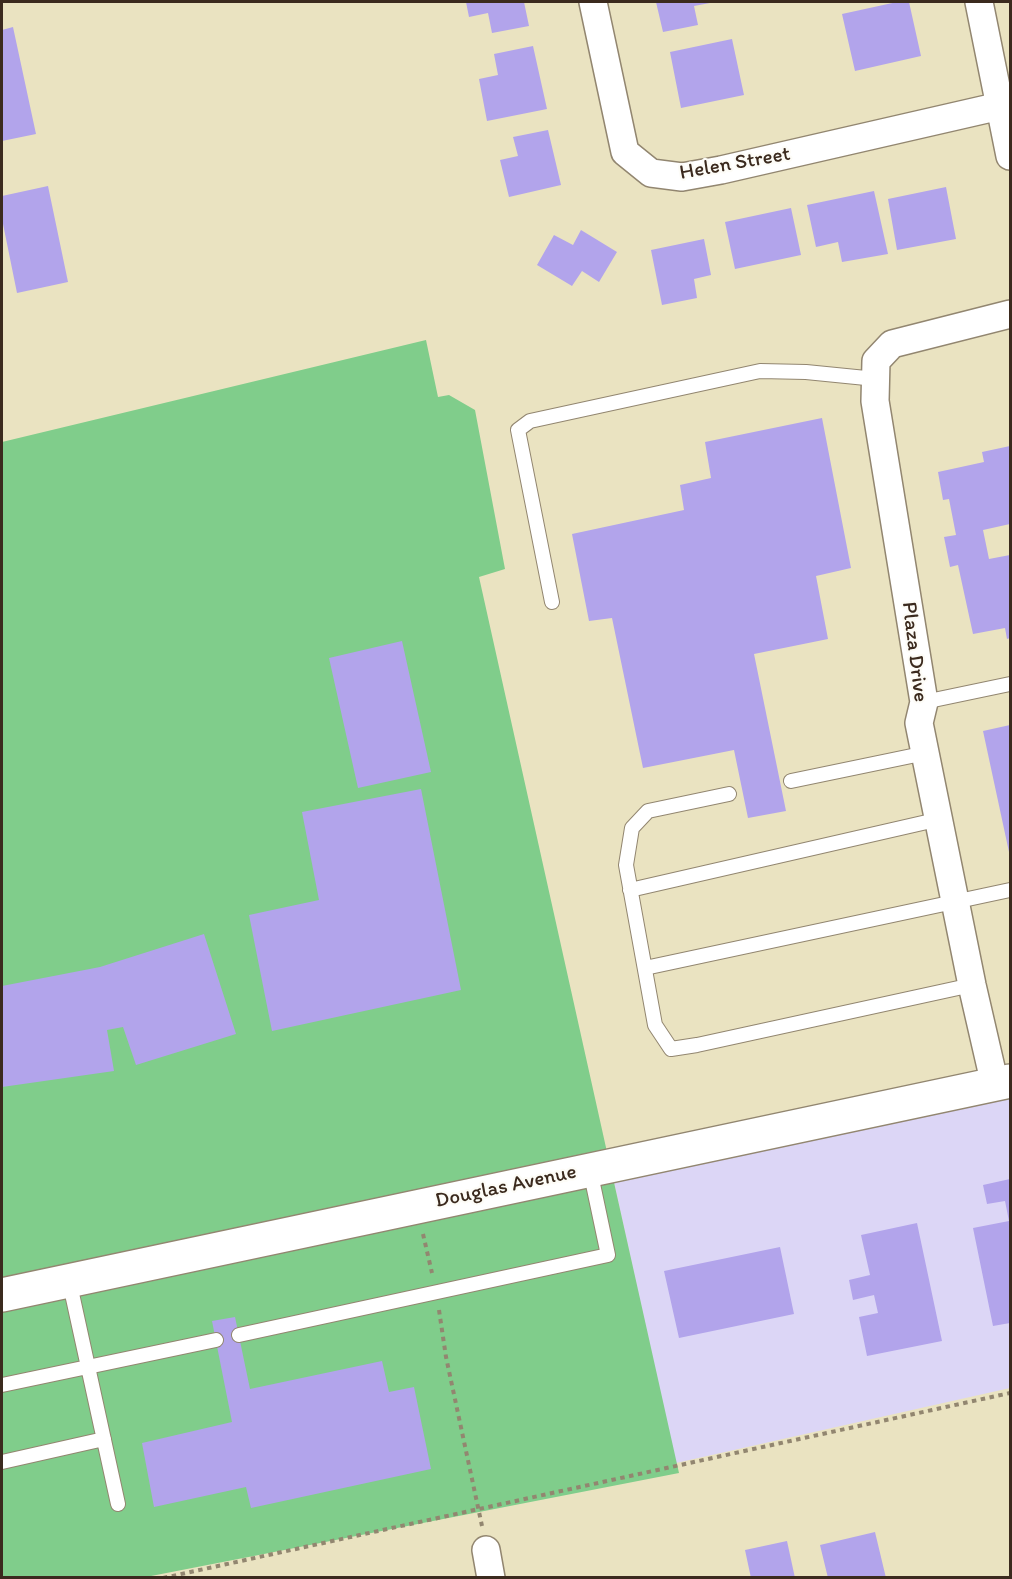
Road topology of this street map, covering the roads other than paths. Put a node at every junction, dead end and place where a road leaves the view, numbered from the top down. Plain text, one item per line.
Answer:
1 (593, 2) edge
2 (979, 2) edge
3 (1000, 106) junction
4 (1011, 156) edge
5 (1011, 314) edge
6 (876, 379) junction
7 (552, 602) dead end
8 (1011, 684) edge
9 (924, 702) junction
10 (926, 753) junction
11 (791, 780) dead end
12 (729, 794) dead end
13 (940, 819) junction
14 (630, 890) junction
15 (1011, 890) edge
16 (955, 902) junction
17 (645, 968) junction
18 (972, 985) junction
19 (1003, 1083) edge
20 (590, 1170) junction
21 (69, 1280) junction
22 (2, 1295) edge
23 (239, 1335) dead end
24 (216, 1340) dead end
25 (88, 1366) junction
26 (2, 1385) edge
27 (104, 1439) junction
28 (2, 1462) edge
29 (118, 1504) dead end
30 (486, 1551) road end
31 (491, 1578) edge

1 - 3 street, Helen Street
2 - 3 street
3 - 4 street
5 - 6 street, Plaza Drive
6 - 7 lane
6 - 9 street, Plaza Drive
8 - 9 lane
9 - 10 street, Plaza Drive
10 - 11 lane
10 - 13 street, Plaza Drive
12 - 14 lane
13 - 14 lane
13 - 16 street, Plaza Drive
14 - 17 lane
15 - 16 lane
16 - 17 lane
16 - 18 street, Plaza Drive
17 - 18 lane
18 - 19 street, Plaza Drive
19 - 20 street, Douglas Avenue
20 - 21 street, Douglas Avenue
20 - 23 lane
21 - 22 street, Douglas Avenue
21 - 25 lane
24 - 25 lane
25 - 26 lane
25 - 27 lane
27 - 28 lane
27 - 29 lane
30 - 31 street

